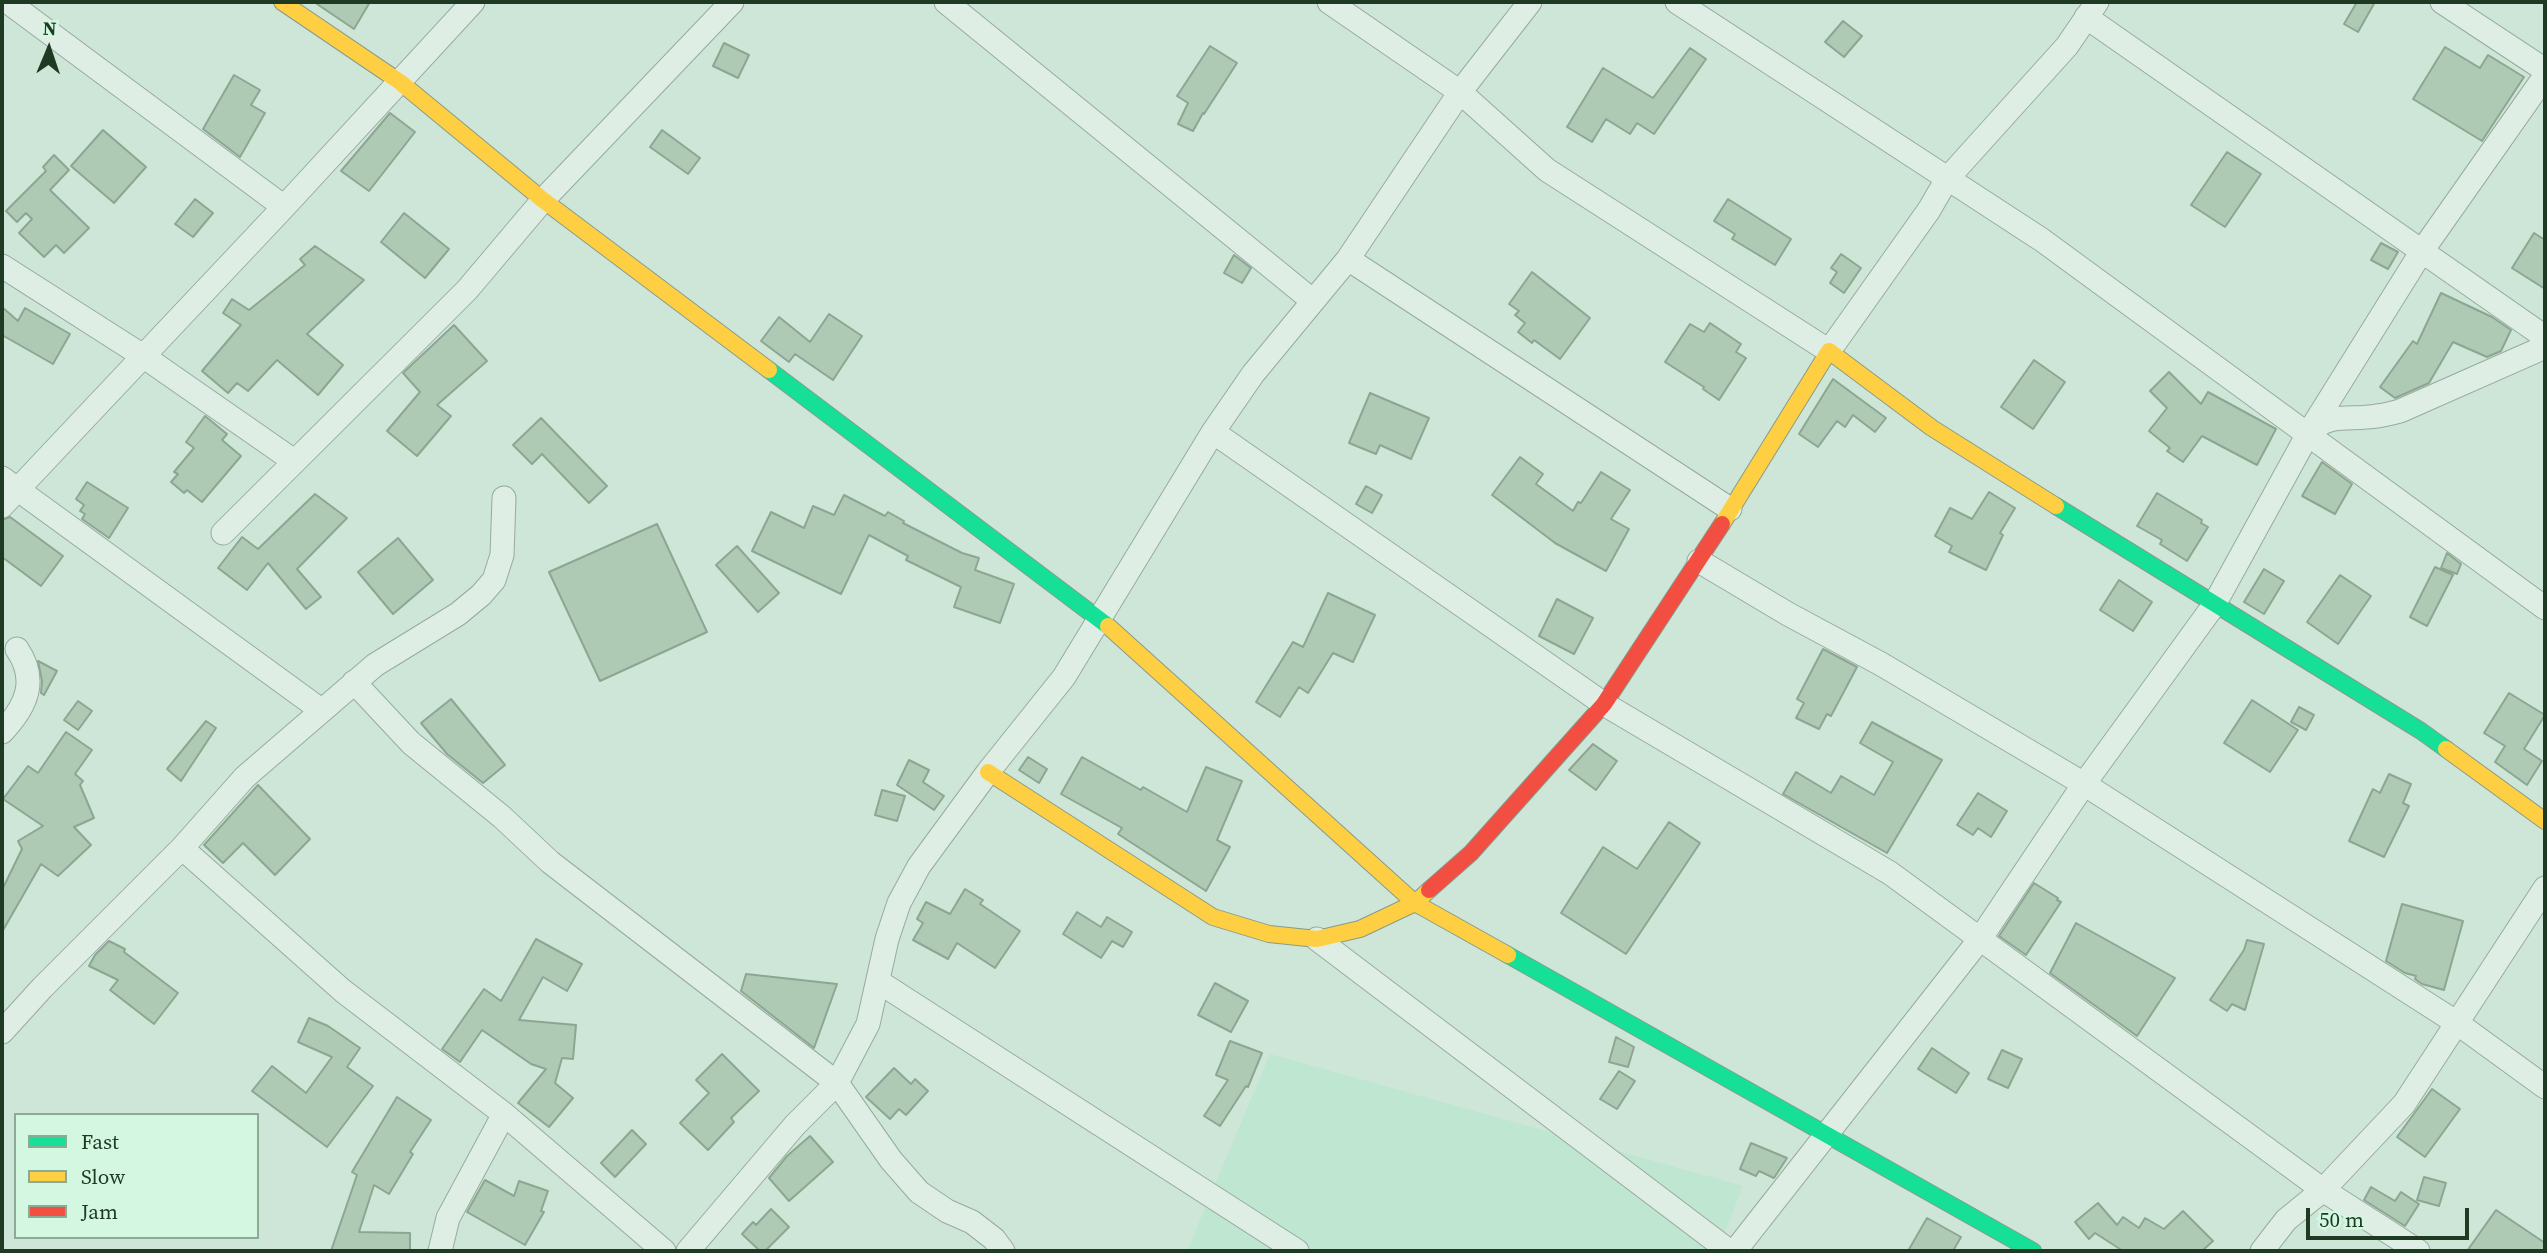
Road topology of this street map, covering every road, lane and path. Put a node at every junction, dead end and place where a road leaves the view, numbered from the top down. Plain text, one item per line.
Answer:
1 (8, 2) edge
2 (282, 2) edge
3 (473, 2) edge
4 (732, 2) edge
5 (946, 2) edge
6 (1329, 2) edge
7 (1530, 2) edge
8 (1678, 2) edge
9 (2442, 2) edge
10 (2092, 10) edge
11 (2545, 70) edge
12 (2545, 76) edge
13 (400, 82) junction
14 (1460, 92) junction
15 (1947, 179) junction
16 (544, 200) junction
17 (284, 207) junction
18 (2422, 251) junction
19 (1348, 259) junction
20 (2, 266) edge
21 (1313, 301) junction
22 (2545, 337) edge
23 (2545, 347) edge
24 (1829, 351) junction
25 (143, 356) junction
26 (1213, 432) junction
27 (2308, 434) junction
28 (294, 461) junction
29 (7, 491) edge
30 (504, 498) dead end
31 (1730, 509) junction
32 (223, 533) dead end
33 (1699, 561) junction
34 (2214, 605) junction
35 (2545, 608) edge
36 (1100, 620) junction
37 (17, 649) dead end
38 (354, 682) junction
39 (1604, 704) junction
40 (321, 710) junction
41 (2, 732) edge
42 (988, 772) junction
43 (2084, 784) junction
44 (2545, 821) edge
45 (182, 848) junction
46 (2545, 888) edge
47 (1415, 902) junction
48 (1317, 939) junction
49 (1980, 939) junction
50 (879, 982) junction
51 (2457, 1023) junction
52 (2, 1032) edge
53 (837, 1083) junction
54 (2545, 1087) edge
55 (504, 1114) junction
56 (1827, 1135) junction
57 (2323, 1190) junction
58 (440, 1251) edge
59 (664, 1251) edge
60 (688, 1251) edge
61 (1003, 1251) edge
62 (1297, 1251) edge
63 (1729, 1251) edge
64 (1735, 1251) edge
65 (2033, 1251) edge
66 (2262, 1251) edge
67 (2418, 1251) edge

1 - 17 street
2 - 13 street
3 - 13 street
4 - 16 street
5 - 21 street
6 - 14 street
7 - 14 street
8 - 15 street
9 - 11 street
10 - 15 street
10 - 18 street
12 - 18 street
13 - 16 street
13 - 17 street
14 - 19 street
14 - 24 street
15 - 24 street
15 - 27 street
16 - 28 street
16 - 36 street
17 - 25 street
18 - 22 street
18 - 27 street
19 - 21 street
19 - 31 street
20 - 25 street
21 - 26 street
23 - 27 street
24 - 31 street
24 - 34 street
25 - 28 street
25 - 29 street
26 - 36 street
26 - 39 street
27 - 34 street
27 - 35 street
28 - 32 street
29 - 40 street
30 - 38 street
31 - 33 street
33 - 39 street
33 - 43 street
34 - 43 street
34 - 44 street
36 - 42 street
36 - 47 street
37 - 41 street
38 - 40 street
38 - 53 street
39 - 47 street
39 - 49 street
40 - 45 street
42 - 48 street
42 - 50 street
43 - 49 street
43 - 51 street
45 - 52 street
45 - 55 street
46 - 51 street
47 - 48 street
47 - 56 street
48 - 63 street
49 - 56 street
49 - 57 street
50 - 53 street
50 - 62 street
51 - 54 street
51 - 57 street
53 - 60 street
53 - 61 street
55 - 58 street
55 - 59 street
56 - 64 street
56 - 65 street
57 - 66 street
57 - 67 street

